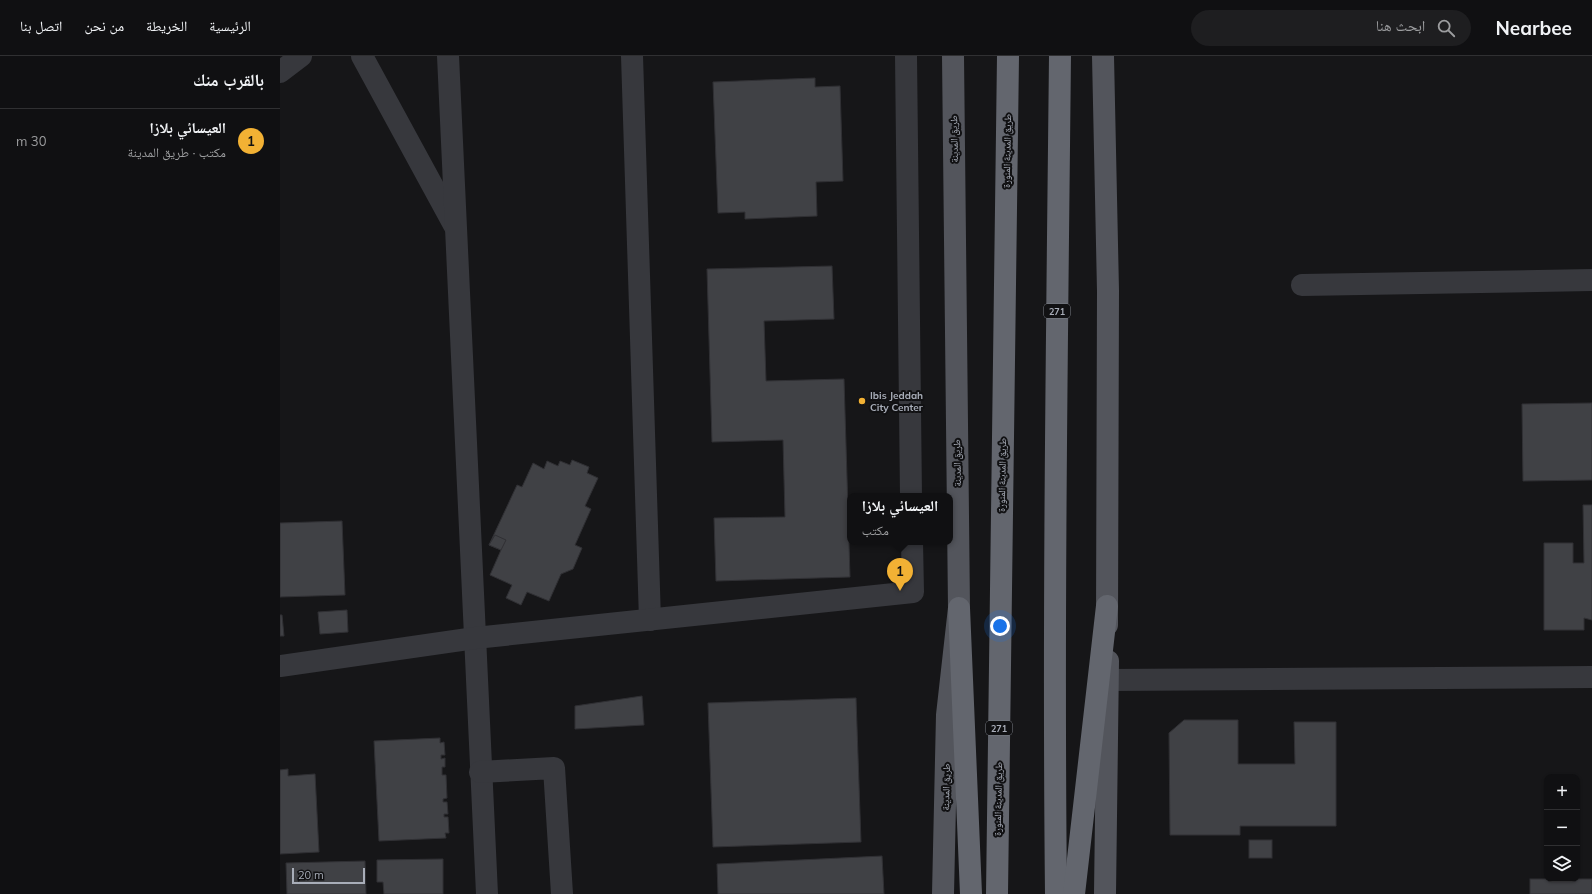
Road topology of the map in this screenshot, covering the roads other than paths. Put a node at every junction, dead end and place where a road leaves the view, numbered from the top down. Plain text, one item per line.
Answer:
1 (301, 56) edge
2 (362, 56) edge
3 (448, 56) edge
4 (632, 56) edge
5 (906, 56) edge
6 (953, 56) edge
7 (1008, 56) edge
8 (1060, 56) edge
9 (1103, 56) edge
10 (280, 72) edge
11 (456, 229) junction
12 (1592, 280) edge
13 (1302, 285) dead end
14 (912, 493) edge
15 (912, 545) edge
16 (1107, 606) junction
17 (959, 608) junction
18 (650, 620) junction
19 (475, 638) junction
20 (280, 666) edge
21 (1592, 677) edge
22 (1108, 680) junction
23 (480, 772) junction
24 (487, 894) edge
25 (562, 894) edge
26 (943, 894) edge
27 (971, 894) edge
28 (997, 894) edge
29 (1056, 894) edge
30 (1074, 894) edge
31 (1105, 894) edge

1 - 10 street
2 - 11 street
3 - 11 street
4 - 18 street
5 - 14 street
6 - 17 main road, طريق المدينة
7 - 28 highway, طريق المدينة المنورة / 271
8 - 29 highway, 271
9 - 16 main road
11 - 19 street
12 - 13 street
15 - 18 street
16 - 22 main road
16 - 30 highway
17 - 26 main road, طريق المدينة
17 - 27 highway
18 - 19 street
19 - 20 street
19 - 23 street
21 - 22 street
22 - 31 main road
23 - 24 street
23 - 25 street

